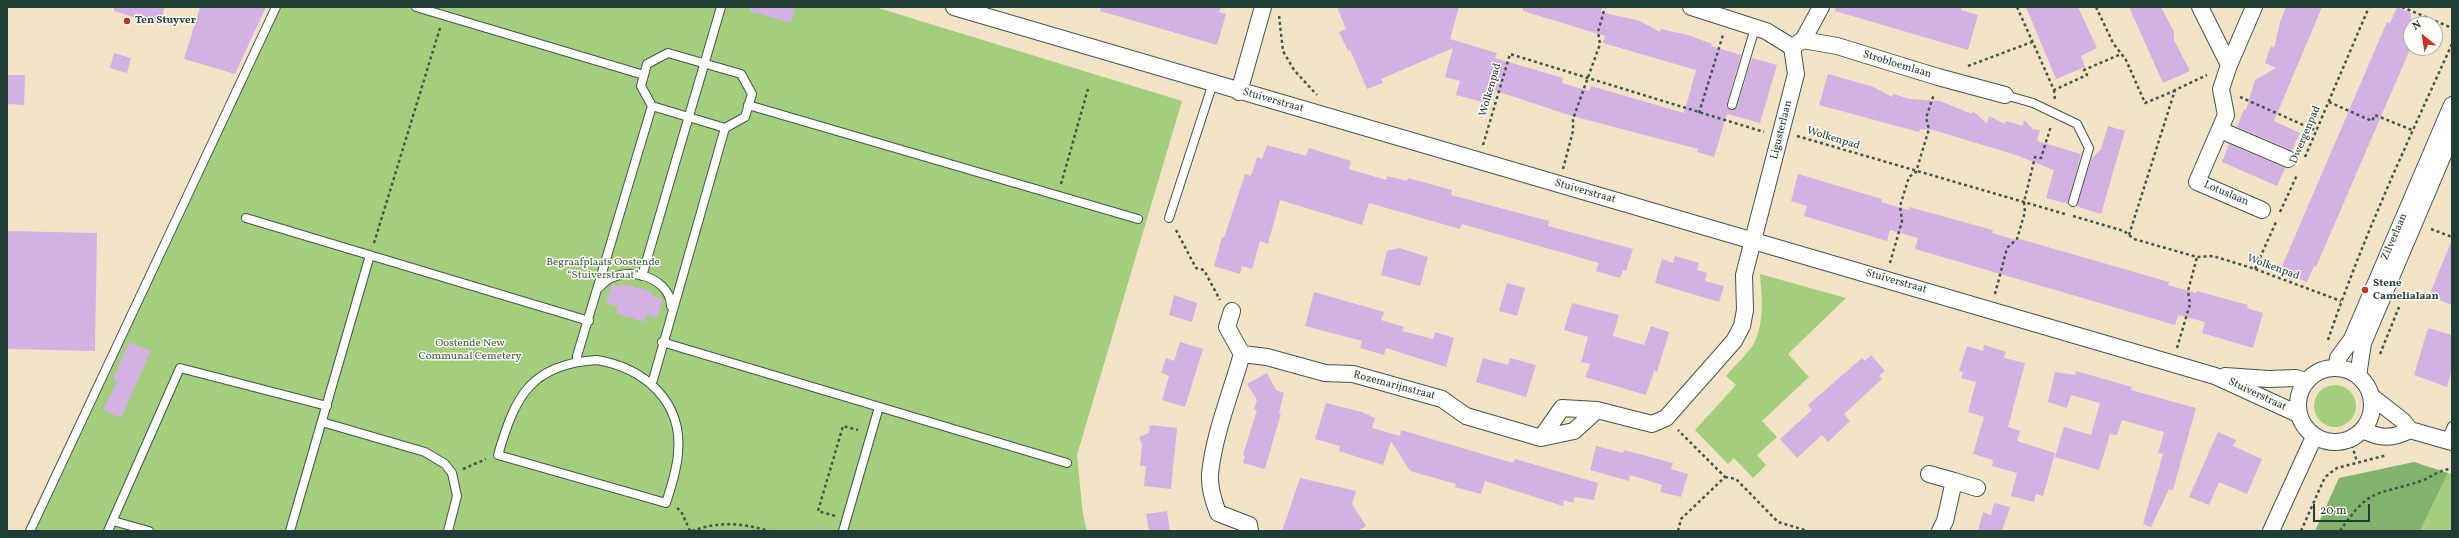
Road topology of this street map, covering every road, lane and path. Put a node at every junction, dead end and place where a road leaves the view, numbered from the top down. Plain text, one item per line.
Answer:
1 (276, 7) edge
2 (416, 7) edge
3 (721, 7) edge
4 (954, 7) edge
5 (1263, 7) edge
6 (1605, 7) edge
7 (1691, 7) edge
8 (1820, 7) edge
9 (2016, 7) edge
10 (2096, 7) edge
11 (2200, 7) edge
12 (2254, 7) edge
13 (2369, 7) edge
14 (2402, 7) edge
15 (1279, 12) dead end
16 (444, 15) junction
17 (1728, 19) junction
18 (2452, 28) edge
19 (1760, 29) junction
20 (2032, 42) junction
21 (1798, 43) junction
22 (2452, 44) edge
23 (2121, 54) junction
24 (705, 64) junction
25 (2229, 65) junction
26 (1967, 66) dead end
27 (644, 75) junction
28 (1586, 77) junction
29 (1938, 77) junction
30 (1213, 83) junction
31 (2221, 89) junction
32 (1088, 90) dead end
33 (2175, 90) junction
34 (1240, 92) junction
35 (2004, 95) joint
36 (2329, 102) junction
37 (1732, 105) dead end
38 (2452, 105) edge
39 (652, 106) junction
40 (748, 106) junction
41 (1699, 113) junction
42 (2056, 114) junction
43 (689, 117) junction
44 (1335, 119) junction
45 (725, 128) junction
46 (2220, 130) junction
47 (2412, 130) junction
48 (2317, 131) junction
49 (2452, 134) edge
50 (1782, 135) junction
51 (2288, 159) dead end
52 (2304, 159) dead end
53 (1479, 161) junction
54 (1916, 172) junction
55 (2298, 174) dead end
56 (1559, 184) junction
57 (1058, 196) junction
58 (2024, 202) junction
59 (2073, 202) dead end
60 (2262, 210) dead end
61 (246, 218) dead end
62 (1169, 218) joint
63 (1138, 219) dead end
64 (2431, 228) dead end
65 (2128, 235) junction
66 (2452, 237) edge
67 (1753, 241) junction
68 (370, 255) junction
69 (2198, 257) junction
70 (2255, 269) junction
71 (642, 276) junction
72 (1886, 279) junction
73 (598, 290) junction
74 (2341, 301) junction
75 (1990, 310) junction
76 (671, 311) junction
77 (1231, 315) joint
78 (589, 321) junction
79 (2328, 341) dead end
80 (662, 342) junction
81 (1242, 354) junction
82 (577, 361) junction
83 (2172, 363) junction
84 (2337, 367) junction
85 (2215, 376) junction
86 (2358, 376) junction
87 (2306, 381) junction
88 (650, 382) junction
89 (2371, 396) junction
90 (327, 406) junction
91 (879, 407) junction
92 (1597, 410) junction
93 (2298, 414) junction
94 (1666, 418) junction
95 (322, 422) junction
96 (2410, 430) junction
97 (872, 434) junction
98 (2357, 435) junction
99 (2450, 436) edge
100 (2314, 437) junction
101 (1541, 438) junction
102 (498, 455) junction
103 (2388, 455) dead end
104 (2357, 462) junction
105 (1067, 463) dead end
106 (2452, 469) edge
107 (452, 473) junction
108 (1928, 474) dead end
109 (1725, 478) junction
110 (1954, 480) junction
111 (1977, 488) dead end
112 (666, 503) junction
113 (847, 520) junction
114 (113, 521) junction
115 (30, 531) edge
116 (108, 531) edge
117 (149, 531) edge
118 (290, 531) edge
119 (448, 531) edge
120 (691, 531) edge
121 (769, 531) edge
122 (843, 531) edge
123 (1250, 531) edge
124 (1678, 531) edge
125 (1808, 531) edge
126 (1940, 531) edge
127 (2271, 531) edge
128 (2301, 531) edge
129 (2340, 531) edge

1 - 115 lane
2 - 16 lane
3 - 24 lane
4 - 30 street, Stuiverstraat
5 - 34 street
6 - 28 path
7 - 17 street
8 - 21 street
9 - 20 path
10 - 23 path
11 - 25 street
12 - 25 street, Lotuslaan
13 - 36 path, Dwergenpad
14 - 18 path
15 - 44 path
16 - 27 lane
16 - 68 path
17 - 19 street
17 - 41 path
19 - 21 street
19 - 37 lane
20 - 23 path
20 - 26 path
21 - 29 street, Strobloemlaan
21 - 50 street, Ligusterlaan
22 - 47 path
23 - 33 path
24 - 27 lane
24 - 40 lane
24 - 43 lane
25 - 31 street, Lotuslaan
25 - 33 path
27 - 39 lane
28 - 41 path, Wolkenpad
28 - 53 path, Wolkenpad
28 - 56 path
29 - 35 street, Strobloemlaan
29 - 54 path
30 - 34 street, Stuiverstraat
30 - 62 lane
31 - 46 street, Lotuslaan
31 - 48 path
32 - 57 path
33 - 65 path
34 - 44 street, Stuiverstraat
35 - 42 lane
36 - 47 path
36 - 48 path, Dwergenpad
38 - 84 street, Zilverlaan
39 - 43 lane
39 - 73 lane
40 - 45 lane
40 - 57 lane
41 - 50 path, Wolkenpad
42 - 58 path
42 - 59 lane
43 - 45 lane
43 - 71 lane
44 - 53 street, Stuiverstraat
45 - 76 lane
46 - 51 street
46 - 60 street, Lotuslaan
47 - 74 path
48 - 52 path, Dwergenpad
49 - 86 street, Zilverlaan
50 - 54 path, Wolkenpad
50 - 67 street, Ligusterlaan
53 - 56 street, Stuiverstraat
54 - 58 path, Wolkenpad
54 - 72 path
55 - 70 path, Dwergenpad
56 - 67 street, Stuiverstraat
57 - 63 lane
58 - 65 path, Wolkenpad
58 - 75 path
61 - 68 lane
62 - 77 path
64 - 66 path
65 - 69 path, Wolkenpad
67 - 72 street, Stuiverstraat
67 - 94 street
68 - 78 lane
68 - 90 lane
69 - 70 path, Wolkenpad
69 - 83 path
70 - 74 path, Wolkenpad
71 - 73 lane
71 - 76 lane
72 - 75 street, Stuiverstraat
73 - 78 lane
74 - 79 path
75 - 83 street, Stuiverstraat
76 - 80 lane
77 - 81 street
78 - 82 lane
80 - 88 lane
80 - 91 lane
81 - 101 street, Rozemarijnstraat
81 - 123 street
82 - 88 lane
82 - 102 lane
83 - 85 street, Stuiverstraat
84 - 86 street
84 - 87 street
85 - 87 street, Stuiverstraat
85 - 93 street, Stuiverstraat
86 - 89 street
87 - 93 street
88 - 112 lane
89 - 96 street
89 - 98 street
90 - 95 lane
90 - 114 lane
91 - 97 lane
91 - 105 lane
92 - 94 street
92 - 101 street, Rozemarijnstraat
92 - 101 street
93 - 100 street
94 - 109 path
95 - 107 lane
95 - 118 lane
96 - 98 street
96 - 99 street
97 - 113 lane
97 - 113 path
98 - 100 street
98 - 104 path
100 - 127 street
102 - 107 path
102 - 112 lane
103 - 104 path
104 - 128 path
106 - 129 path
107 - 119 lane
108 - 110 street
109 - 124 path
109 - 125 path
110 - 111 street
110 - 126 street
112 - 120 path
113 - 122 lane
114 - 116 lane
114 - 117 lane
120 - 121 path

